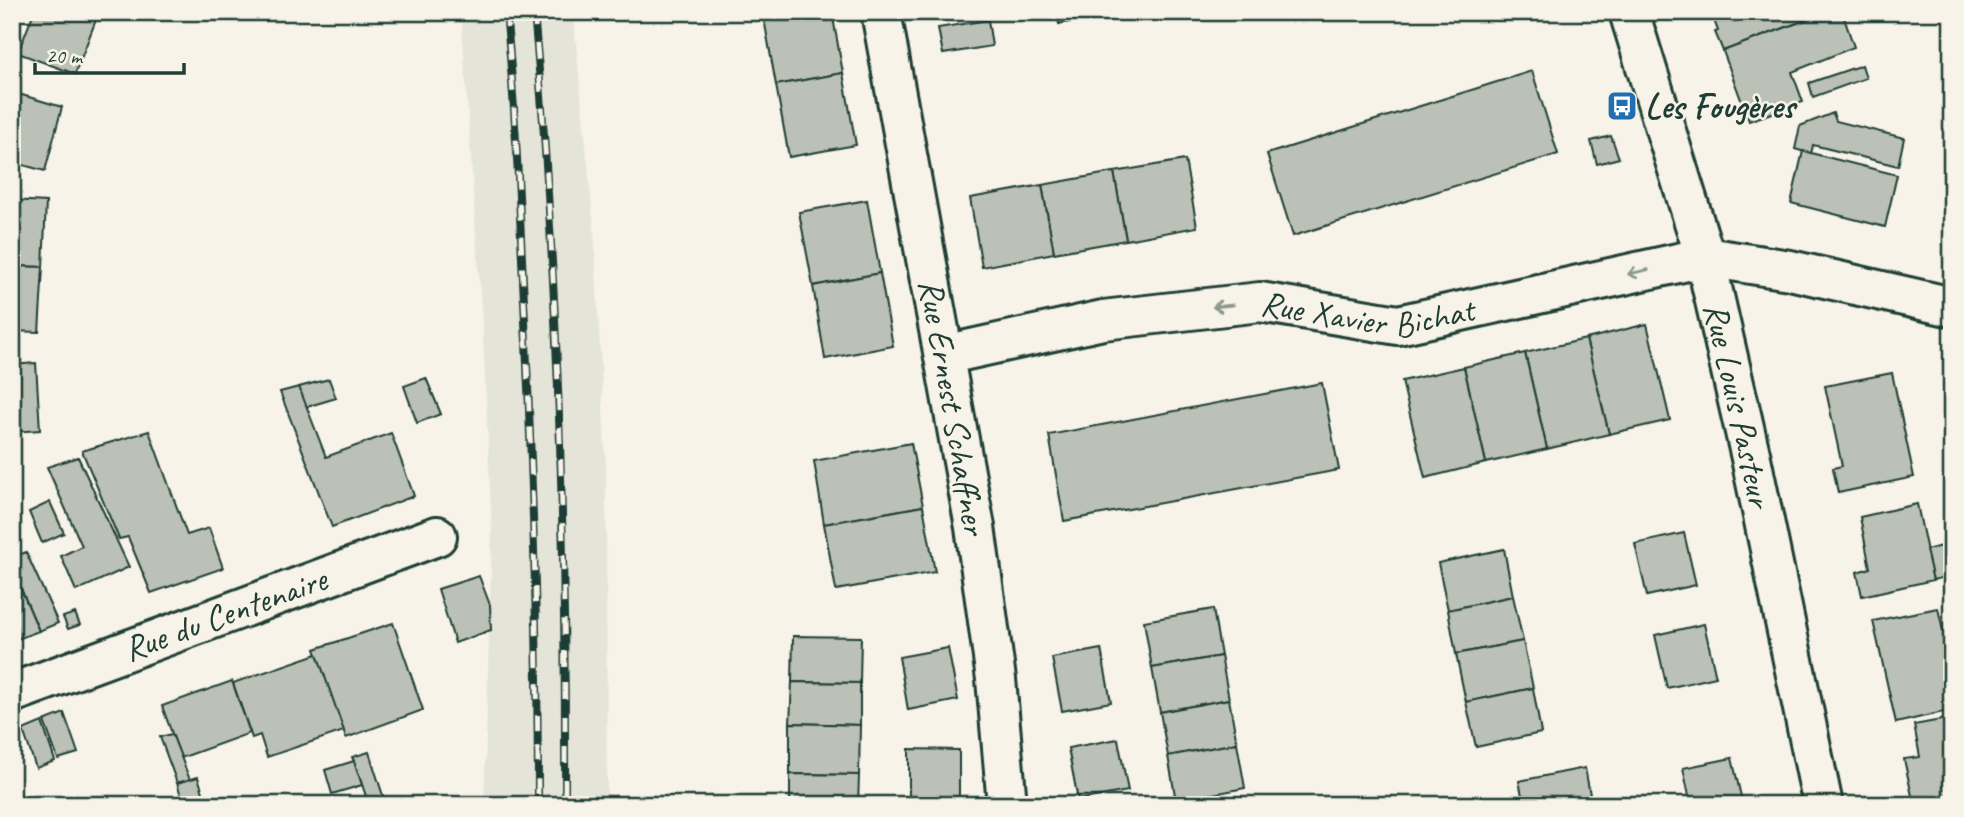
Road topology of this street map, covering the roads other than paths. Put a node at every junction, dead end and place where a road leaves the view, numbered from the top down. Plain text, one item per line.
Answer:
1 (881, 12) edge
2 (1629, 12) edge
3 (1705, 257) junction
4 (1952, 307) edge
5 (944, 355) junction
6 (437, 536) dead end
7 (12, 693) edge
8 (1007, 805) edge
9 (1823, 805) edge

1 - 5 street, Rue Ernest Schaffner
2 - 3 street, Rue Louis Pasteur
3 - 4 street
3 -> 5 street, Rue Xavier Bichat
3 - 9 street, Rue Louis Pasteur
5 - 8 street, Rue Ernest Schaffner
6 - 7 street, Rue du Centenaire

